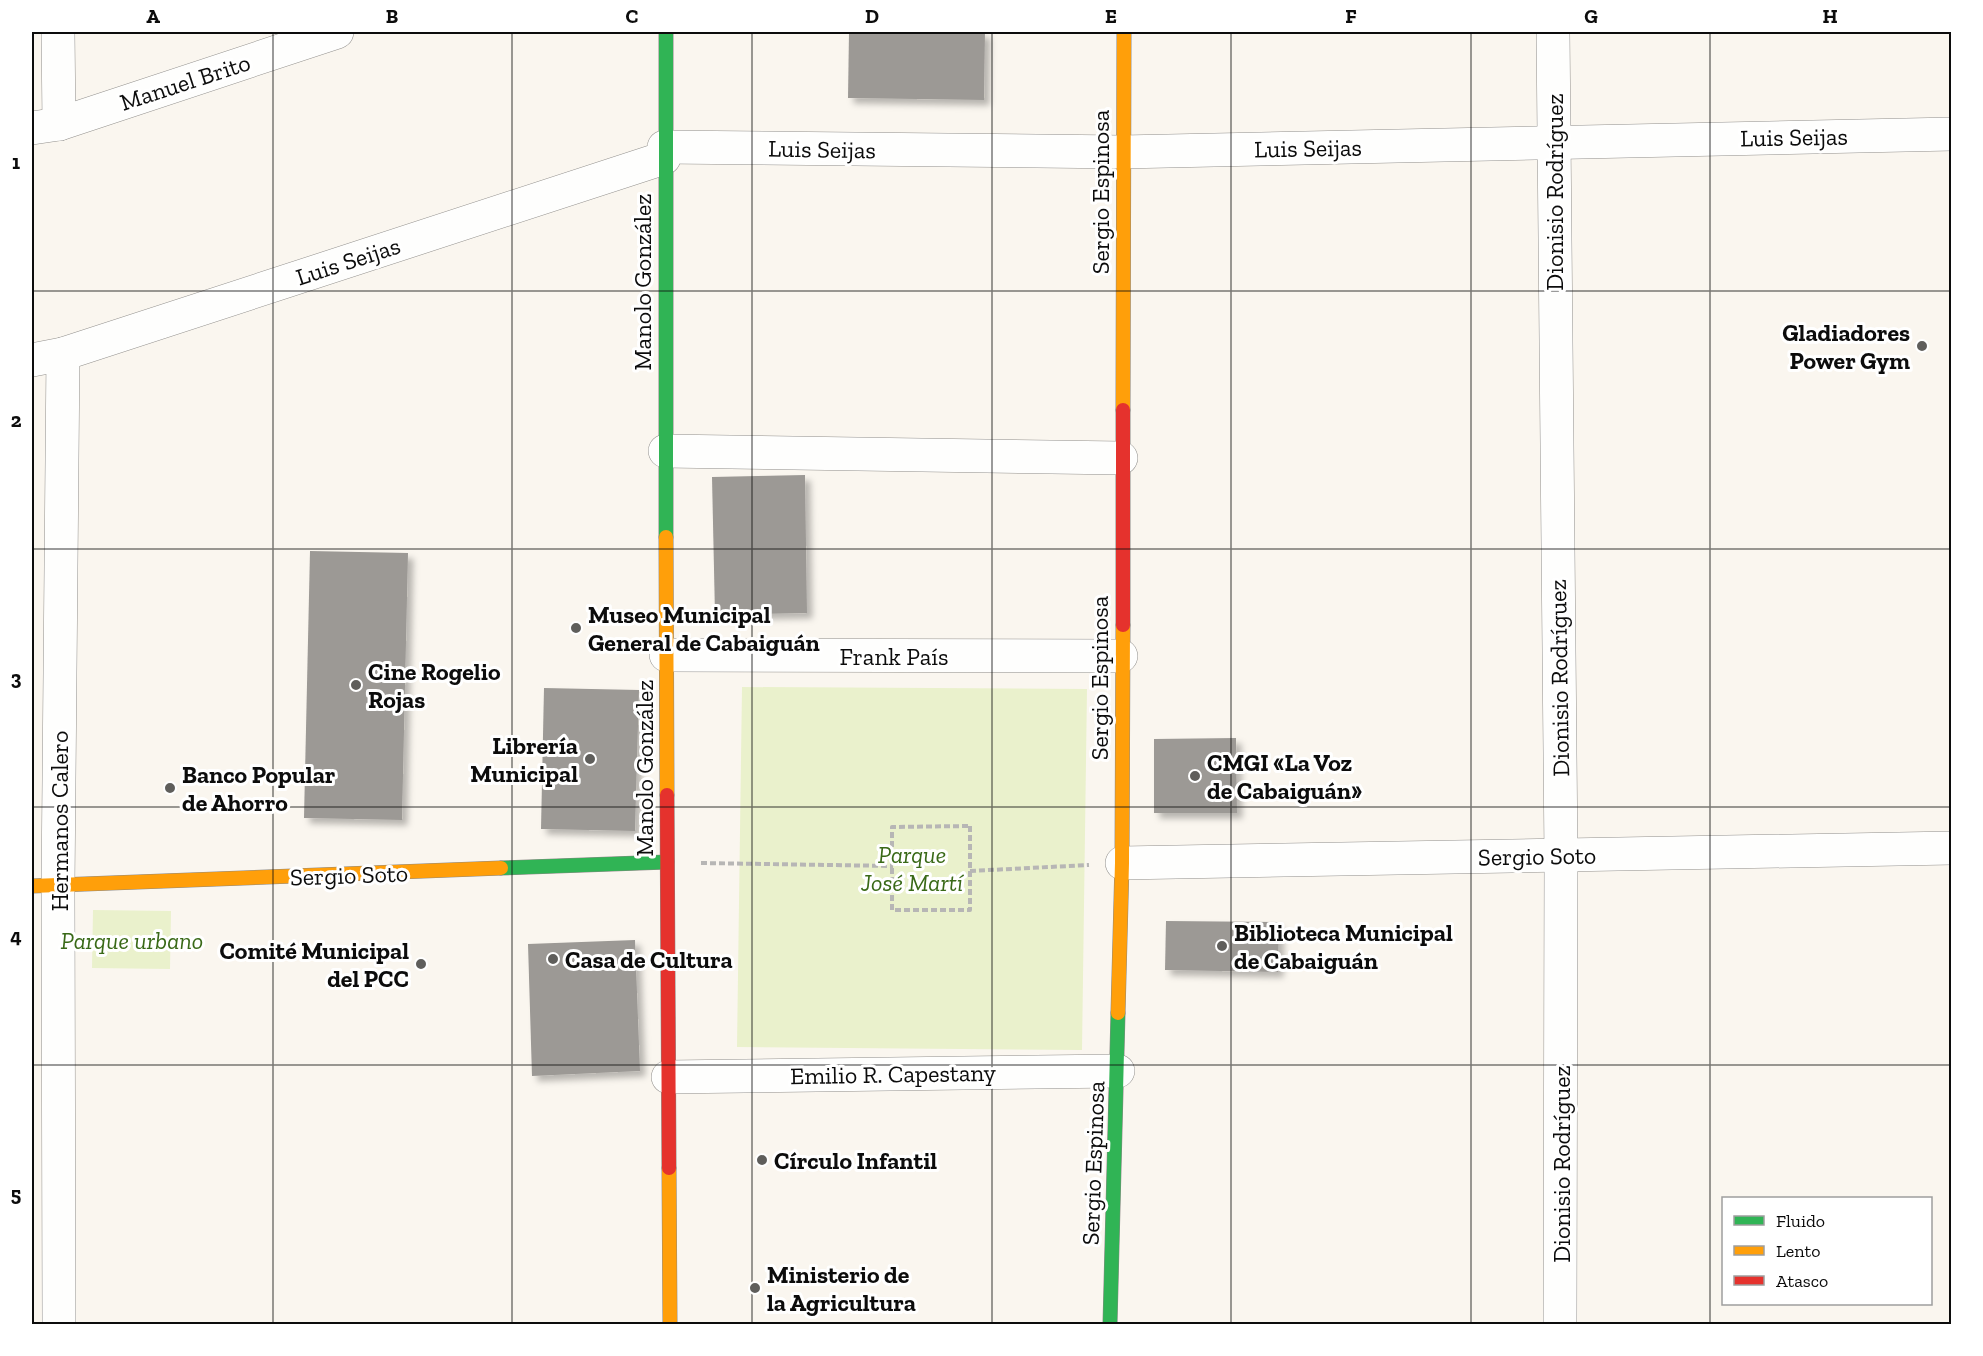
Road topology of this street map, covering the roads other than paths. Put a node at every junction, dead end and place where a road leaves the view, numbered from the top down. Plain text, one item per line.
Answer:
1 (58, 32) edge
2 (337, 32) edge
3 (666, 32) edge
4 (1124, 32) edge
5 (1553, 32) edge
6 (45, 126) edge
7 (1952, 134) edge
8 (1552, 143) junction
9 (1122, 152) junction
10 (664, 153) junction
11 (63, 354) junction
12 (32, 360) edge
13 (665, 451) junction
14 (1121, 458) junction
15 (666, 655) junction
16 (1121, 656) junction
17 (1952, 848) edge
18 (1561, 855) junction
19 (667, 862) junction
20 (1122, 863) junction
21 (45, 886) edge
22 (1118, 1071) junction
23 (668, 1077) junction
24 (59, 1324) edge
25 (670, 1324) edge
26 (1110, 1324) edge
27 (1560, 1324) edge

1 - 6 street
2 - 6 street, Manuel Brito
3 - 10 street, Manolo González
4 - 9 street, Sergio Espinosa
5 - 8 street, Dionisio Rodríguez
7 - 8 street, Luis Seijas
8 - 9 street, Luis Seijas
8 - 18 street, Dionisio Rodríguez
9 - 10 street, Luis Seijas
9 - 14 street, Sergio Espinosa
10 - 11 street, Luis Seijas
10 - 13 street, Manolo González
11 - 12 street, Luis Seijas
11 - 21 street, Hermanos Calero
13 - 14 street
13 - 15 street, Manolo González
14 - 16 street, Sergio Espinosa
15 - 16 street, Frank País
15 - 19 street, Manolo González
16 - 20 street, Sergio Espinosa
17 - 18 street, Sergio Soto
18 - 20 street, Sergio Soto
18 - 27 street, Dionisio Rodríguez
19 - 21 street, Sergio Soto
19 - 23 street, Manolo González
20 - 22 street, Sergio Espinosa
21 - 24 street, Hermanos Calero
22 - 23 street, Emilio R. Capestany
22 - 26 street, Sergio Espinosa
23 - 25 street, Manolo González

